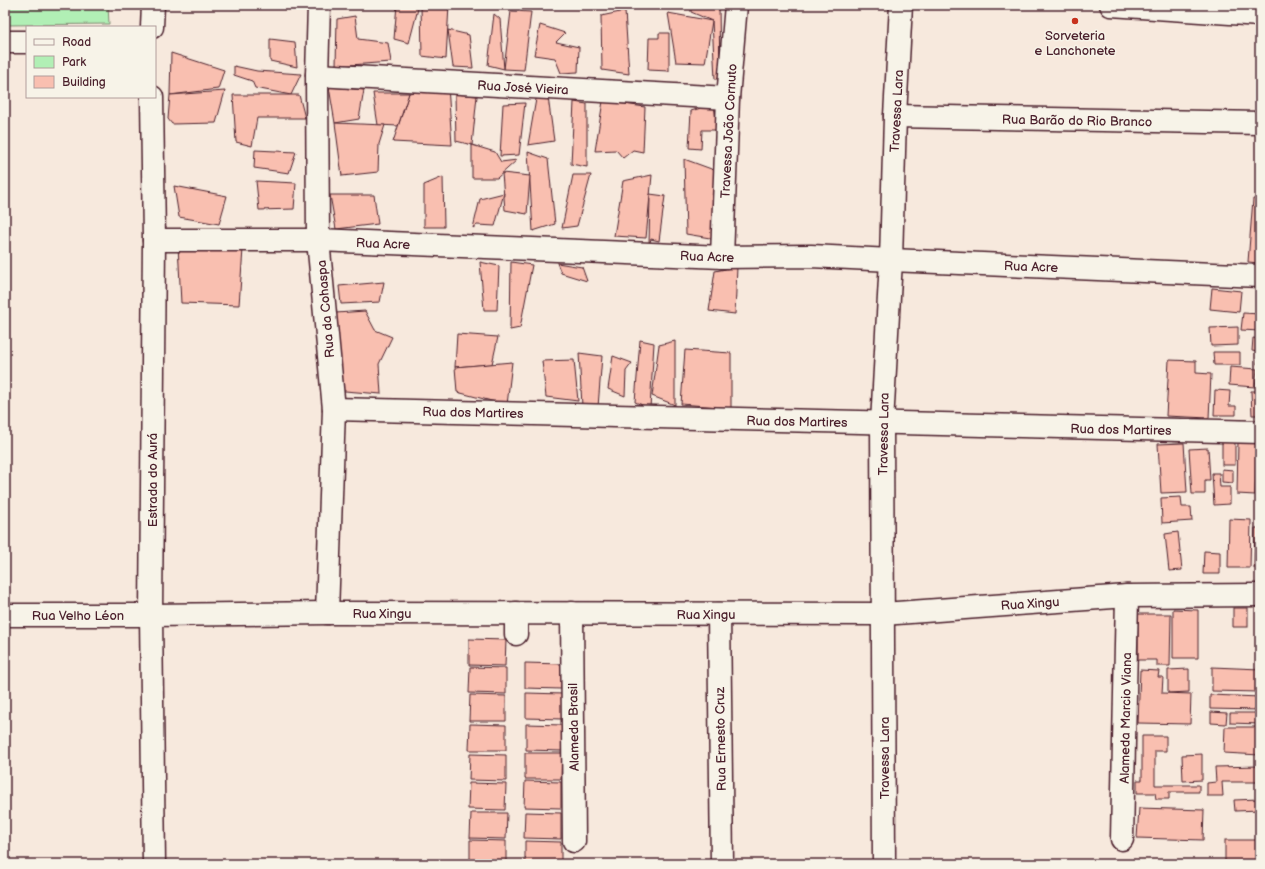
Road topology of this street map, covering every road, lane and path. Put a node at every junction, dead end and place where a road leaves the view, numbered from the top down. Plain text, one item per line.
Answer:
1 (153, 5) edge
2 (319, 5) edge
3 (736, 5) edge
4 (901, 5) edge
5 (1111, 5) edge
6 (1260, 15) edge
7 (152, 26) edge
8 (5, 42) edge
9 (26, 42) edge
10 (317, 75) junction
11 (152, 98) edge
12 (728, 98) junction
13 (895, 116) junction
14 (1260, 123) edge
15 (154, 240) junction
16 (318, 240) junction
17 (722, 257) junction
18 (891, 260) junction
19 (1260, 276) edge
20 (334, 409) junction
21 (882, 423) junction
22 (1260, 432) edge
23 (1260, 595) edge
24 (1127, 596) junction
25 (327, 613) junction
26 (572, 613) junction
27 (719, 614) junction
28 (883, 614) junction
29 (5, 615) edge
30 (152, 615) junction
31 (1122, 839) dead end
32 (574, 841) dead end
33 (154, 864) edge
34 (722, 864) edge
35 (884, 864) edge

1 - 7 street
2 - 10 street, Rua da Cohaspa
3 - 12 street, Travessa João Cornuto
4 - 13 street, Travessa Lara
5 - 6 street
8 - 9 street
10 - 12 street, Rua José Vieira
10 - 16 street, Rua da Cohaspa
11 - 15 street, Estrada do Aurá
12 - 17 street, Travessa João Cornuto
13 - 14 street, Rua Barão do Rio Branco
13 - 18 street, Travessa Lara
15 - 16 street, Rua Acre
15 - 30 street, Estrada do Aurá
16 - 17 street, Rua Acre
16 - 20 street, Rua da Cohaspa
17 - 18 street, Rua Acre
18 - 19 street, Rua Acre
18 - 21 street, Travessa Lara
20 - 21 street, Rua dos Martires
20 - 25 street, Rua da Cohaspa
21 - 22 street, Rua dos Martires
21 - 28 street, Travessa Lara
23 - 24 street, Rua Xingu
24 - 28 street, Rua Xingu
24 - 31 street, Alameda Marcio Viana
25 - 26 street, Rua Xingu
25 - 30 street, Rua Xingu
26 - 27 street, Rua Xingu
26 - 32 street, Alameda Brasil
27 - 28 street, Rua Xingu
27 - 34 street, Rua Ernesto Cruz
28 - 35 street, Travessa Lara
29 - 30 street, Rua Velho Léon
30 - 33 street, Estrada do Aurá

